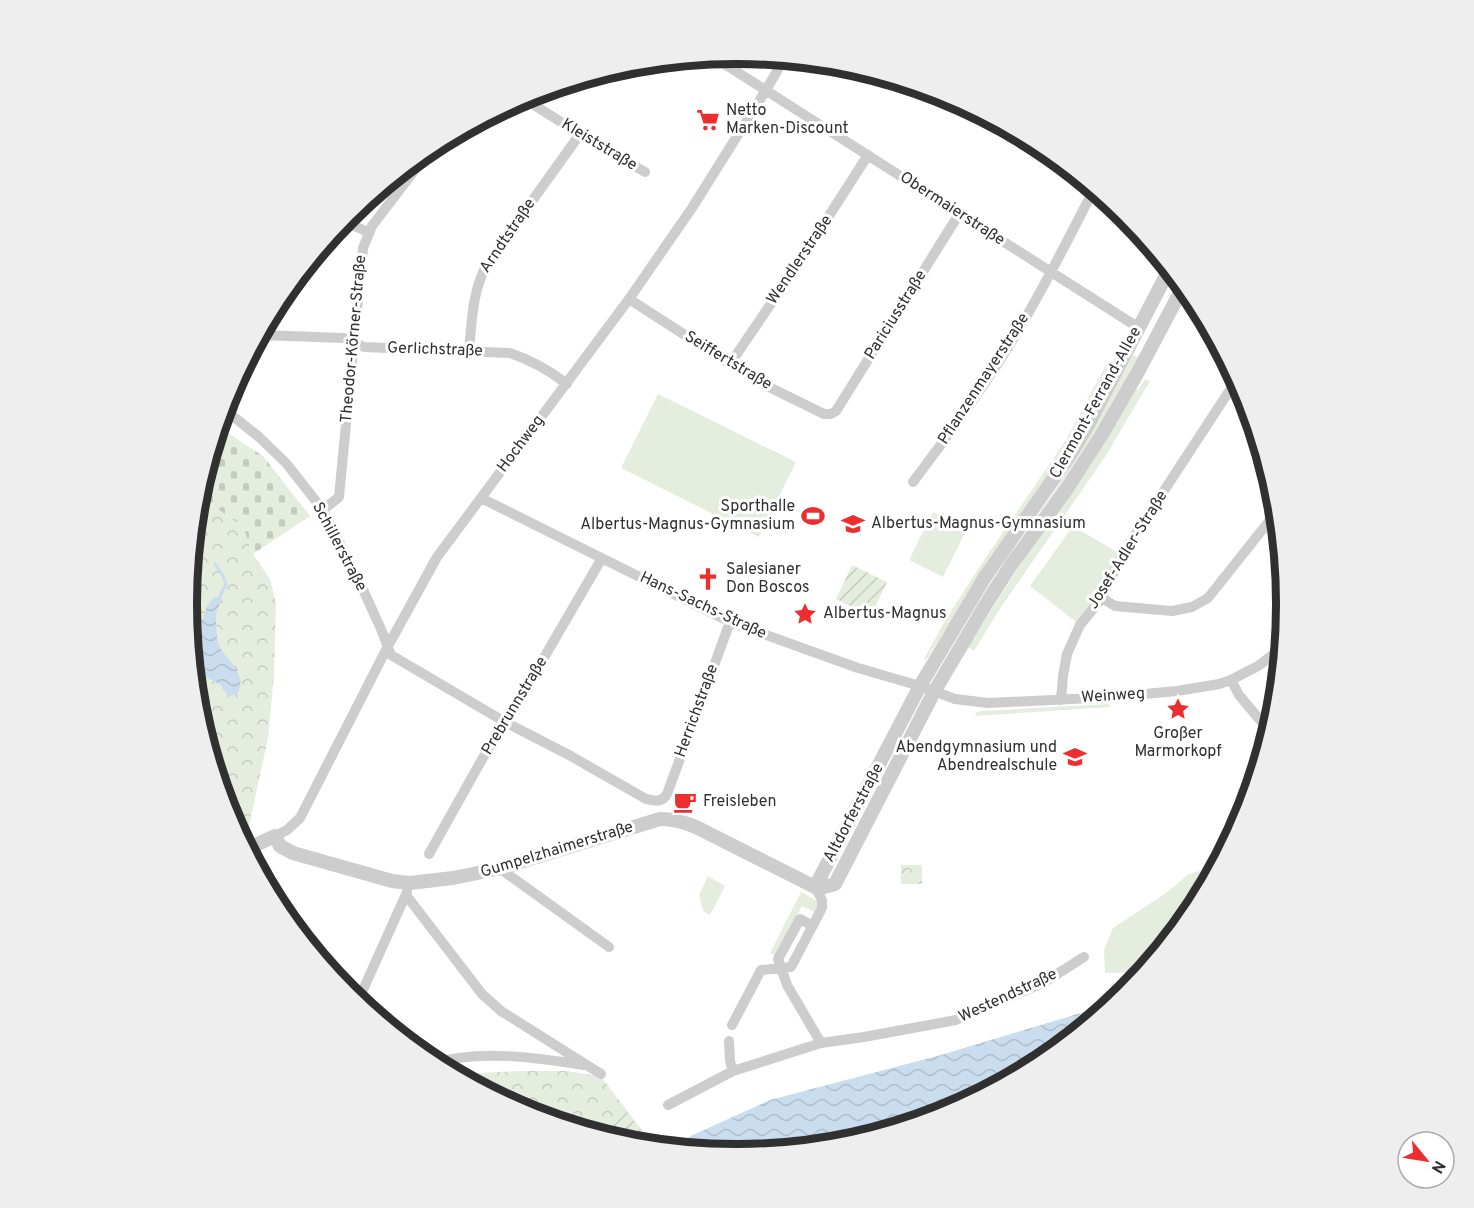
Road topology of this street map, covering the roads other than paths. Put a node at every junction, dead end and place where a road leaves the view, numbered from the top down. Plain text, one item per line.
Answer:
1 (726, 65) edge
2 (780, 67) edge
3 (766, 90) junction
4 (534, 105) edge
5 (580, 134) junction
6 (868, 155) junction
7 (645, 172) dead end
8 (412, 174) edge
9 (1091, 197) edge
10 (959, 214) junction
11 (353, 226) edge
12 (368, 232) junction
13 (1050, 273) junction
14 (1166, 277) edge
15 (1179, 295) edge
16 (629, 299) junction
17 (1139, 328) junction
18 (269, 335) edge
19 (354, 343) junction
20 (470, 351) junction
21 (730, 364) junction
22 (567, 384) junction
23 (1231, 388) edge
24 (831, 414) joint
25 (232, 415) edge
26 (913, 482) dead end
27 (481, 498) junction
28 (323, 510) junction
29 (1270, 520) edge
30 (602, 558) junction
31 (1102, 598) junction
32 (730, 622) junction
33 (388, 646) junction
34 (1274, 654) edge
35 (1231, 680) junction
36 (920, 687) junction
37 (934, 692) junction
38 (1061, 700) junction
39 (505, 722) junction
40 (1263, 723) edge
41 (274, 836) junction
42 (254, 845) edge
43 (429, 854) dead end
44 (499, 868) junction
45 (835, 884) junction
46 (815, 887) junction
47 (408, 889) junction
48 (822, 908) junction
49 (609, 947) dead end
50 (1084, 957) dead end
51 (781, 967) junction
52 (362, 991) edge
53 (732, 1025) dead end
54 (729, 1041) dead end
55 (821, 1043) junction
56 (447, 1059) edge
57 (591, 1066) junction
58 (733, 1071) junction
59 (601, 1074) dead end
60 (668, 1105) dead end

1 - 3 street, Obermaierstraße
2 - 3 street, Hochweg
3 - 6 street, Obermaierstraße
3 - 16 street, Hochweg
4 - 5 street, Kleiststraße
5 - 7 street, Kleiststraße
5 - 20 street, Arndtstraße
6 - 10 street, Obermaierstraße
6 - 21 street, Wendlerstraße
8 - 12 street, Theodor-Körner-Straße
9 - 13 street, Pflanzenmayerstraße
10 - 13 street, Obermaierstraße
10 - 24 street, Pariciusstraße
11 - 12 street
12 - 19 street, Theodor-Körner-Straße
13 - 17 street, Obermaierstraße
13 - 26 street, Pflanzenmayerstraße
14 - 17 street, Clermont-Ferrand-Allee
15 - 37 street, Clermont-Ferrand-Allee
16 - 21 street, Seiffertstraße
16 - 22 street, Hochweg
17 - 36 street, Clermont-Ferrand-Allee
18 - 19 street, Gerlichstraße
19 - 20 street, Gerlichstraße
19 - 28 street, Theodor-Körner-Straße
20 - 22 street, Gerlichstraße
21 - 24 street, Seiffertstraße
22 - 27 street, Hochweg
23 - 31 street, Josef-Adler-Straße
25 - 28 street, Schillerstraße
27 - 30 street, Hans-Sachs-Straße
27 - 33 street, Hochweg
28 - 33 street, Schillerstraße
29 - 31 street
30 - 32 street, Hans-Sachs-Straße
30 - 39 street, Prebrunnstraße
31 - 38 street, Josef-Adler-Straße
32 - 36 street, Hans-Sachs-Straße
32 - 39 street, Herrichstraße
33 - 39 street
33 - 41 street, Hochweg
34 - 35 street, Weinweg
35 - 38 street, Weinweg
35 - 40 street
36 - 37 street, Hans-Sachs-Straße
36 - 46 street, Altdorferstraße
37 - 38 street, Weinweg
37 - 45 street, Altdorferstraße
39 - 43 street, Prebrunnstraße
41 - 42 street
41 - 47 street, Gumpelzhaimerstraße
44 - 46 street, Gumpelzhaimerstraße
44 - 47 street, Gumpelzhaimerstraße
44 - 49 street
45 - 46 street
45 - 48 street, Altdorferstraße
46 - 48 street
47 - 52 street
47 - 57 street
48 - 51 street, Altdorferstraße
50 - 55 street, Westendstraße
51 - 53 street, Altdorferstraße
51 - 55 street
54 - 58 street
55 - 58 street, Westendstraße
56 - 57 street
57 - 59 street
58 - 60 street, Westendstraße

